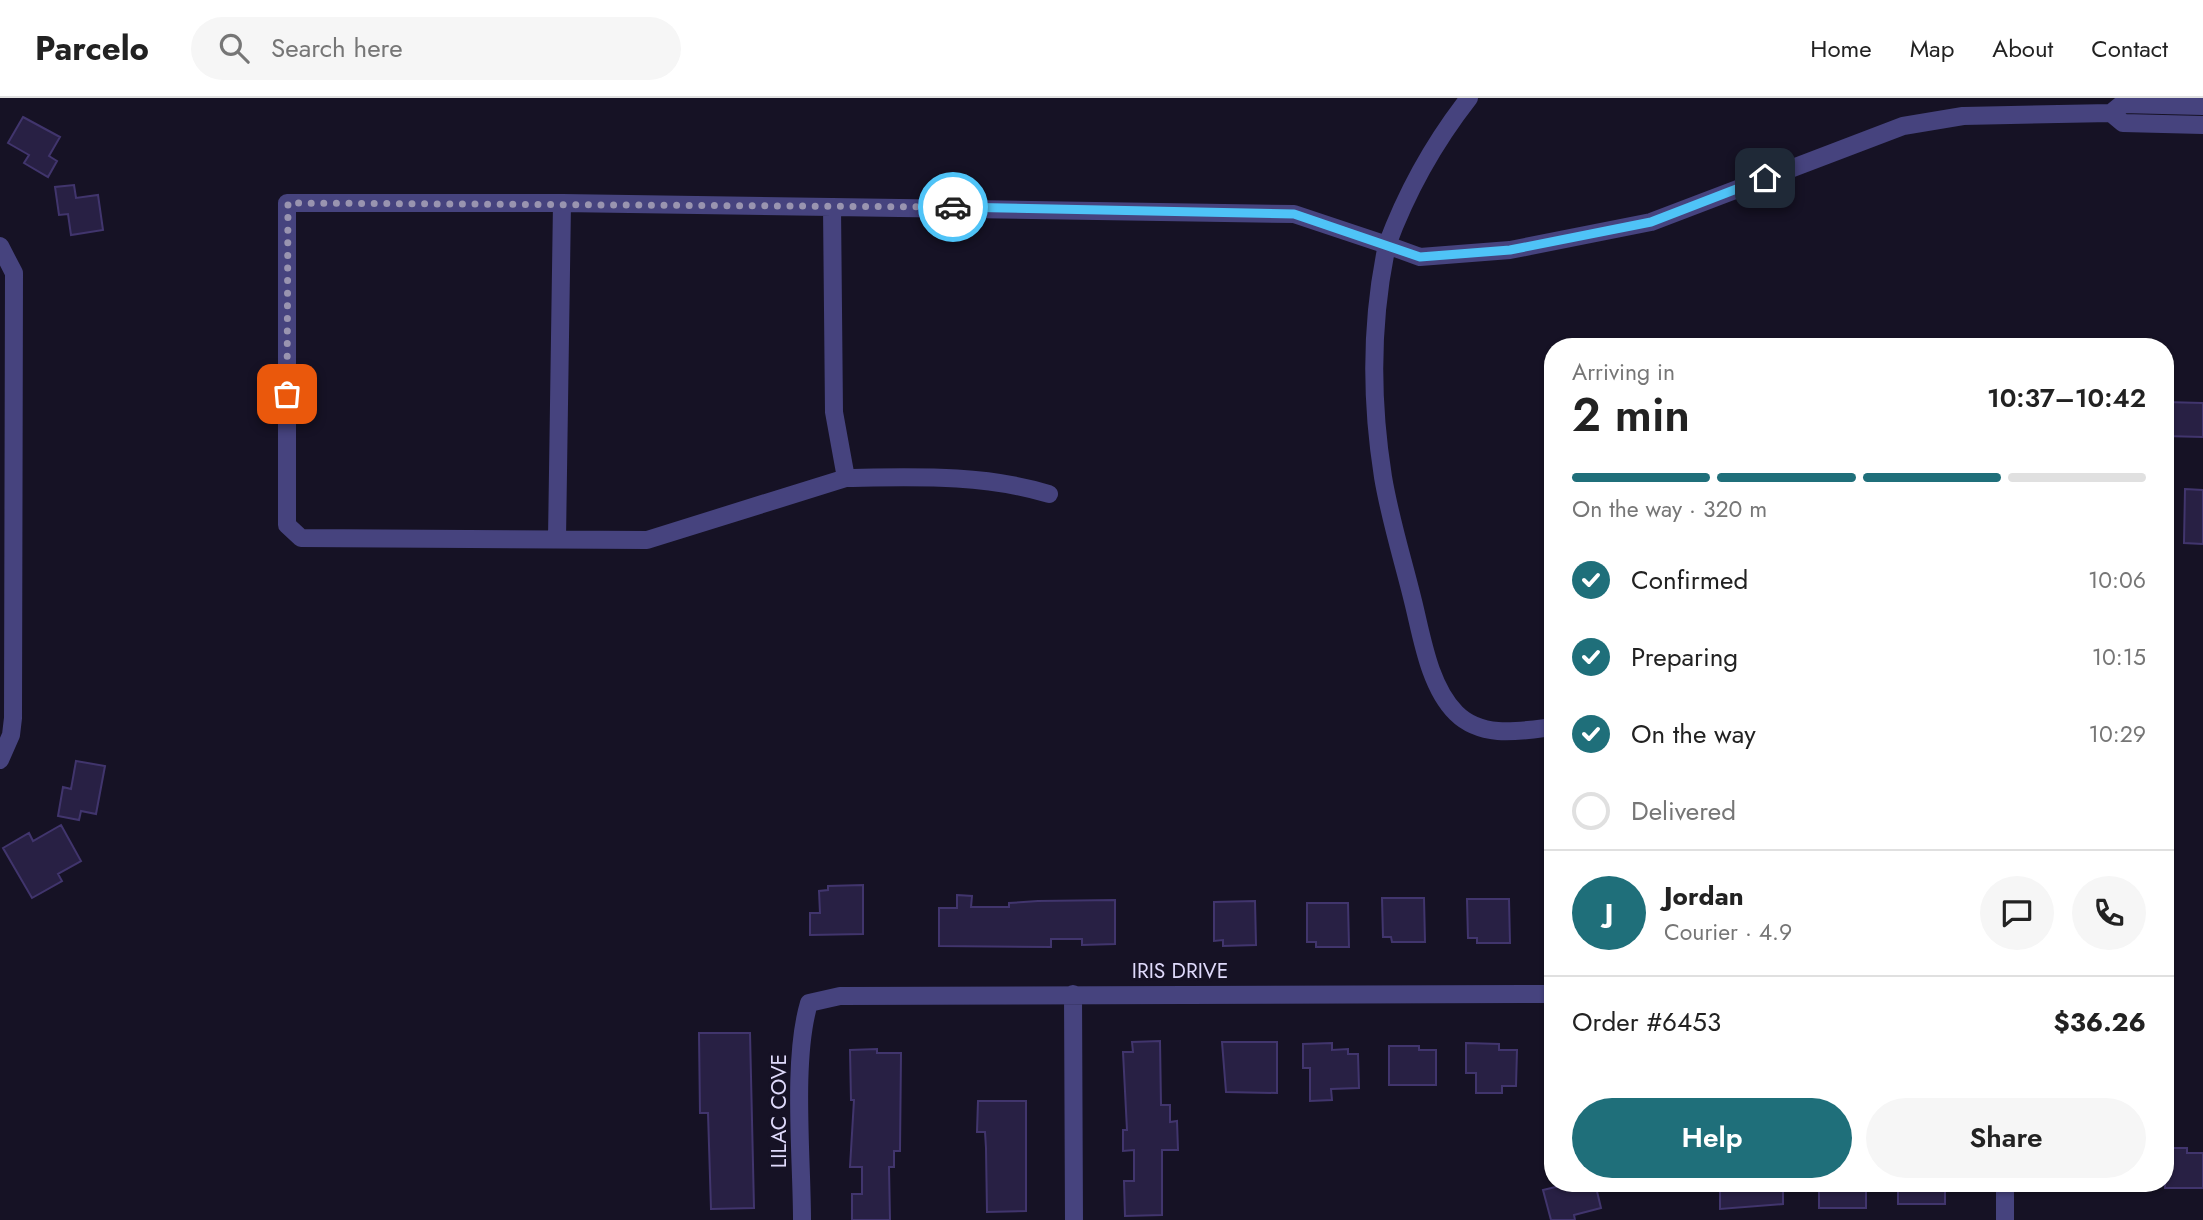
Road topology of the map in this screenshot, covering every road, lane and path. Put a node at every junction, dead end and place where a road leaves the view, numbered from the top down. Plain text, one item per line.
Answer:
1 (1469, 98) edge
2 (2203, 106) edge
3 (2111, 113) junction
4 (2203, 125) edge
5 (562, 203) junction
6 (832, 207) junction
7 (1387, 245) junction
8 (0, 246) edge
9 (846, 478) junction
10 (1049, 494) dead end
11 (558, 539) junction
12 (6, 652) edge
13 (6, 685) edge
14 (1544, 728) edge
15 (0, 760) edge
16 (1073, 994) junction
17 (1544, 994) edge
18 (809, 1003) joint
19 (2005, 1192) edge
20 (802, 1220) edge
21 (1074, 1220) edge
22 (2005, 1220) edge

1 - 7 street
2 - 3 street
3 - 4 street
3 - 7 street
5 - 6 street
5 - 11 street
5 - 11 street
6 - 7 street
6 - 9 street
7 - 14 street
8 - 12 street
9 - 10 street
9 - 11 street
12 - 13 street
13 - 15 street
16 - 17 street, IRIS DRIVE
16 - 18 street, IRIS DRIVE
16 - 21 street
18 - 20 street, LILAC COVE
19 - 22 street

